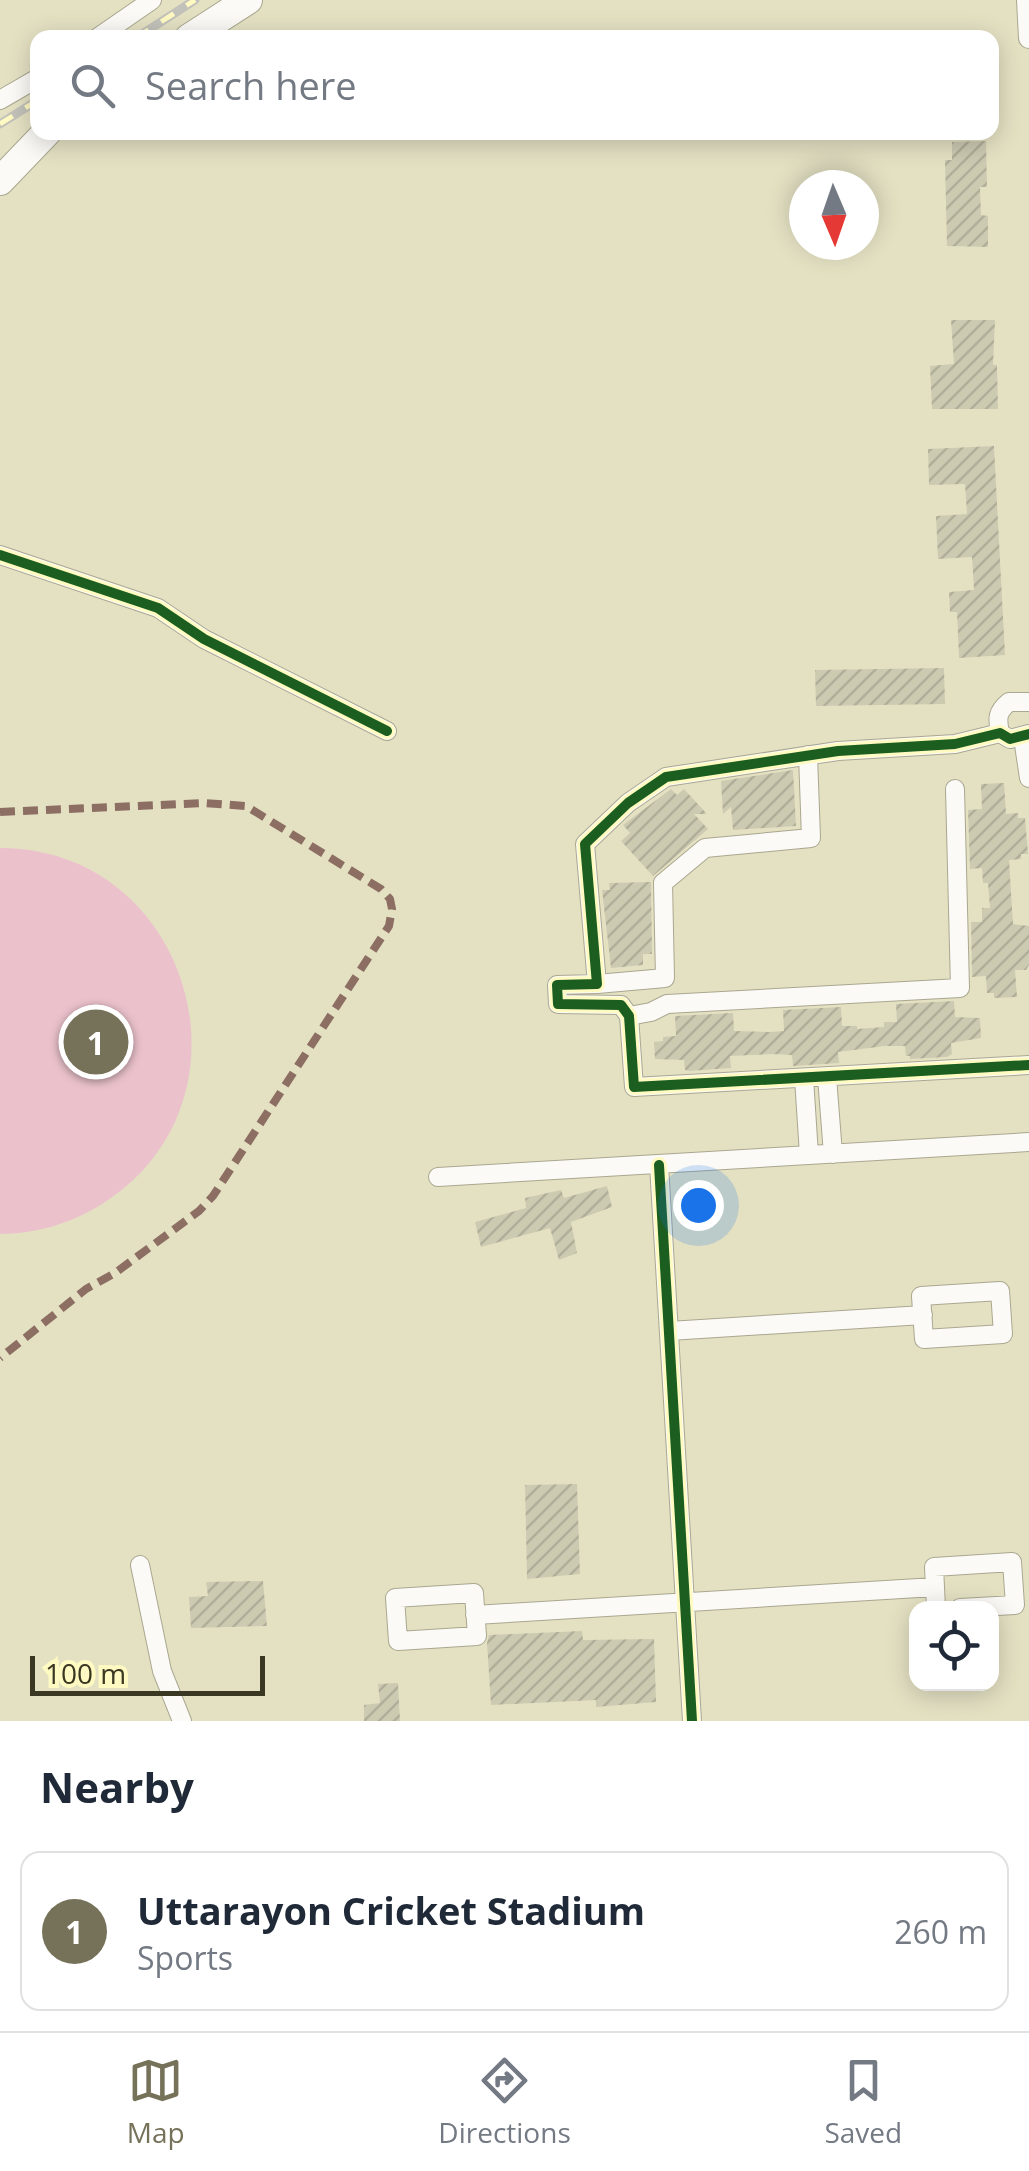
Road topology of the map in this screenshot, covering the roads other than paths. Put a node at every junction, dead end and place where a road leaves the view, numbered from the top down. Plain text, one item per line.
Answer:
1 (152, 0) edge
2 (248, 0) edge
3 (1027, 0) edge
4 (109, 30) edge
5 (201, 30) edge
6 (1029, 38) edge
7 (30, 83) edge
8 (0, 100) edge
9 (40, 140) edge
10 (0, 181) edge
11 (0, 555) edge
12 (1029, 702) edge
13 (386, 732) dead end
14 (1000, 733) junction
15 (1026, 736) edge
16 (808, 756) junction
17 (1029, 778) edge
18 (955, 789) dead end
19 (597, 984) junction
20 (629, 1016) junction
21 (1029, 1065) edge
22 (827, 1077) junction
23 (804, 1078) junction
24 (1029, 1142) edge
25 (833, 1154) junction
26 (809, 1156) junction
27 (659, 1165) junction
28 (438, 1177) dead end
29 (923, 1315) junction
30 (669, 1331) junction
31 (140, 1565) dead end
32 (935, 1586) junction
33 (685, 1601) junction
34 (936, 1601) edge
35 (999, 1606) edge
36 (475, 1615) junction
37 (182, 1721) edge
38 (692, 1721) edge

1 - 4 street
2 - 5 highway
3 - 6 street
7 - 8 street
9 - 10 highway
11 - 13 street
12 - 14 street
14 - 15 street
14 - 16 street
15 - 17 street
16 - 19 street
16 - 19 street
18 - 20 street
19 - 20 street
20 - 23 street
21 - 22 street
22 - 23 street
22 - 25 street
23 - 26 street
24 - 25 street
25 - 26 street
26 - 27 street
27 - 28 street
27 - 30 street
29 - 29 street
29 - 30 street
30 - 33 street
31 - 37 street
32 - 33 street
32 - 34 street
32 - 35 street
33 - 36 street
33 - 38 street
36 - 36 street

